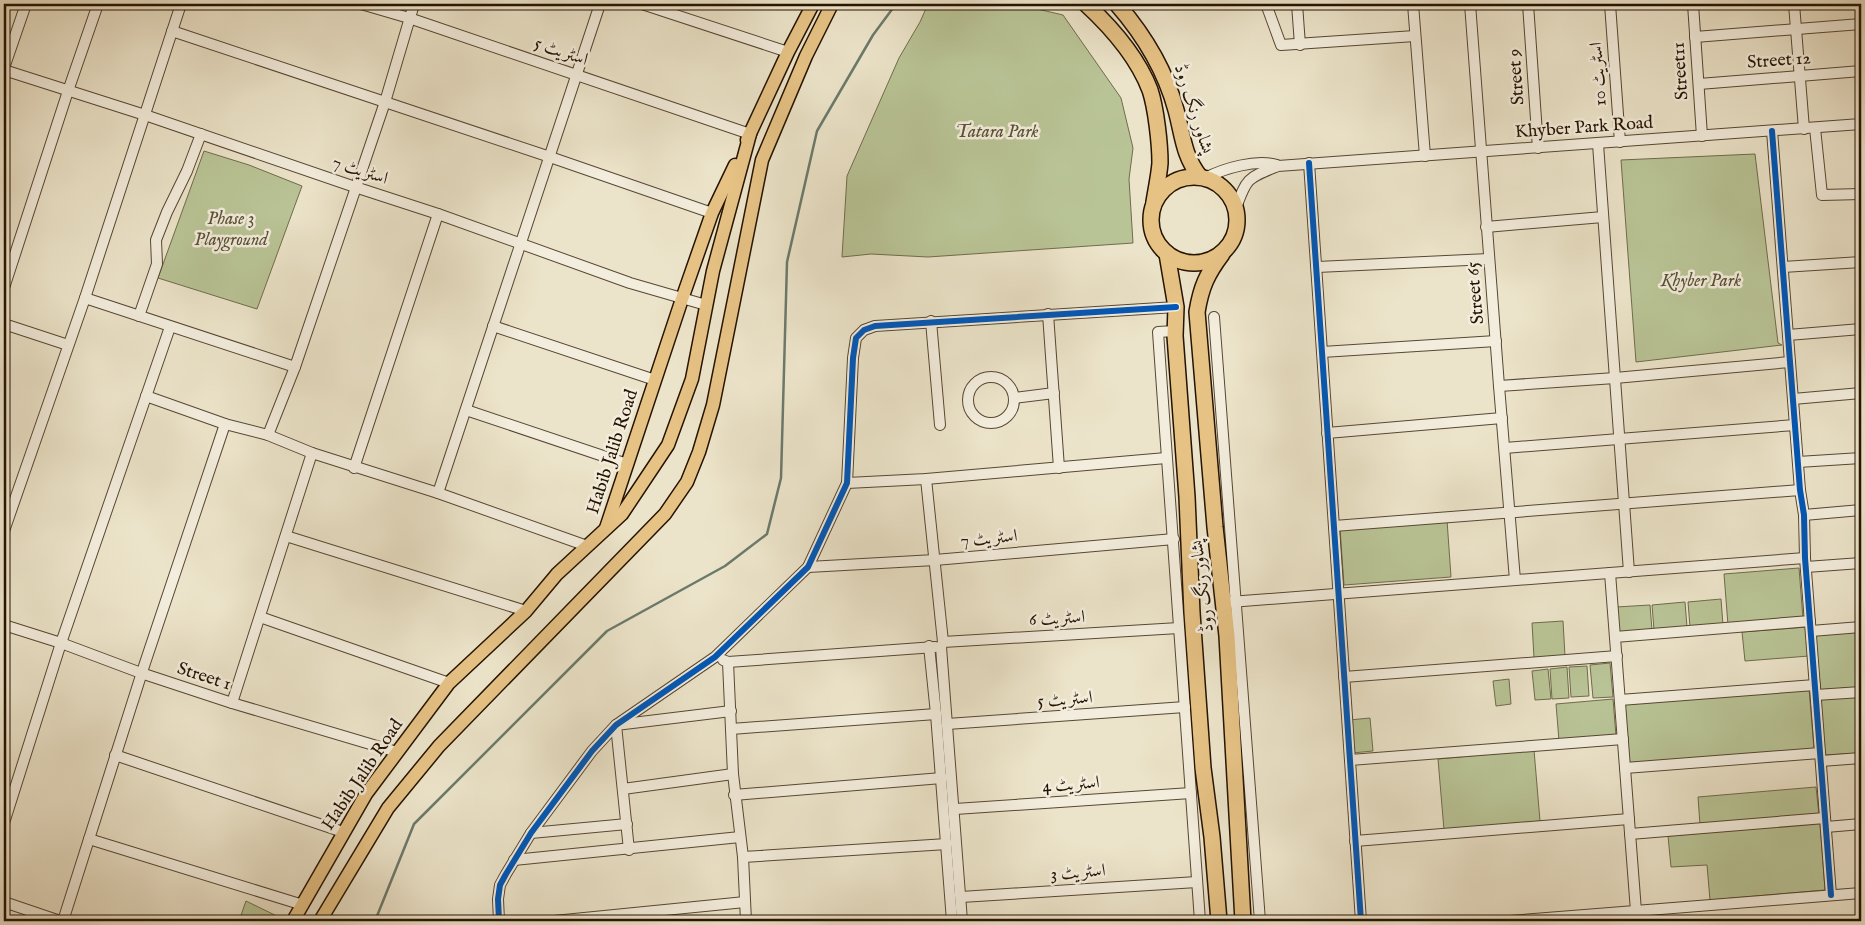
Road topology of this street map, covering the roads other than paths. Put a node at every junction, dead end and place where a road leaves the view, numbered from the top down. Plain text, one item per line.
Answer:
1 (26, 4) edge
2 (98, 4) edge
3 (181, 4) edge
4 (361, 4) edge
5 (414, 4) edge
6 (600, 4) edge
7 (642, 4) edge
8 (813, 4) edge
9 (832, 4) edge
10 (1086, 4) edge
11 (1117, 4) edge
12 (1266, 4) edge
13 (1297, 4) edge
14 (1413, 4) edge
15 (1470, 4) edge
16 (1528, 4) edge
17 (1610, 4) edge
18 (1692, 4) edge
19 (1794, 4) edge
20 (409, 18) junction
21 (1861, 24) edge
22 (1796, 29) junction
23 (172, 32) junction
24 (1416, 36) junction
25 (1695, 37) junction
26 (1300, 45) junction
27 (788, 52) junction
28 (4, 69) edge
29 (1861, 72) edge
30 (577, 75) junction
31 (1800, 76) junction
32 (1698, 84) junction
33 (68, 91) junction
34 (385, 102) junction
35 (145, 115) junction
36 (1861, 124) edge
37 (1815, 128) junction
38 (1804, 129) junction
39 (1772, 131) junction
40 (201, 134) junction
41 (750, 134) junction
42 (1702, 136) junction
43 (1620, 142) junction
44 (1598, 144) junction
45 (1538, 148) junction
46 (1480, 152) junction
47 (1425, 156) junction
48 (550, 157) junction
49 (1309, 163) junction
50 (1278, 166) junction
51 (739, 171) junction
52 (760, 173) junction
53 (1202, 178) junction
54 (355, 187) junction
55 (1861, 194) edge
56 (1153, 206) junction
57 (1236, 208) junction
58 (712, 213) junction
59 (438, 214) junction
60 (1603, 216) junction
61 (1486, 227) junction
62 (521, 243) junction
63 (1166, 254) junction
64 (1222, 254) junction
65 (1489, 259) junction
66 (1861, 262) edge
67 (1316, 267) junction
68 (1783, 267) junction
69 (4, 288) edge
70 (85, 298) junction
71 (682, 299) junction
72 (706, 305) junction
73 (1176, 307) junction
74 (1048, 314) junction
75 (140, 316) junction
76 (1214, 317) dead end
77 (930, 321) junction
78 (4, 324) edge
79 (493, 326) junction
80 (170, 327) junction
81 (1861, 329) edge
82 (1175, 331) junction
83 (1788, 335) junction
84 (1496, 341) junction
85 (68, 345) junction
86 (1322, 352) junction
87 (1790, 362) junction
88 (295, 367) junction
89 (1615, 378) junction
90 (655, 380) junction
91 (1498, 386) junction
92 (1054, 393) junction
93 (1861, 393) edge
94 (146, 396) junction
95 (1014, 398) junction
96 (1793, 399) junction
97 (466, 410) junction
98 (1502, 418) junction
99 (225, 424) junction
100 (1795, 425) junction
101 (940, 426) dead end
102 (1327, 433) junction
103 (268, 435) junction
104 (1620, 439) junction
105 (1505, 448) junction
106 (312, 453) junction
107 (1166, 458) junction
108 (1861, 458) edge
109 (1798, 462) junction
110 (627, 464) junction
111 (354, 468) junction
112 (1059, 468) junction
113 (926, 479) junction
114 (847, 483) junction
115 (1800, 490) junction
116 (438, 493) junction
117 (1624, 504) junction
118 (1861, 510) edge
119 (1509, 512) junction
120 (1804, 515) junction
121 (1334, 526) junction
122 (605, 530) junction
123 (4, 531) edge
124 (286, 536) junction
125 (1174, 539) junction
126 (587, 546) junction
127 (935, 560) junction
128 (1806, 562) junction
129 (1861, 563) edge
130 (808, 567) junction
131 (1629, 572) junction
132 (1610, 573) junction
133 (1515, 580) junction
134 (1339, 594) junction
135 (1229, 602) junction
136 (526, 611) junction
137 (260, 617) junction
138 (4, 625) edge
139 (1810, 626) junction
140 (1861, 627) edge
141 (1179, 628) junction
142 (1615, 637) junction
143 (61, 643) junction
144 (942, 644) junction
145 (929, 646) junction
146 (1617, 656) junction
147 (715, 657) junction
148 (728, 662) junction
149 (141, 673) junction
150 (1344, 677) junction
151 (449, 683) junction
152 (1815, 690) junction
153 (1861, 692) edge
154 (1620, 700) junction
155 (232, 703) junction
156 (1185, 707) junction
157 (731, 711) junction
158 (936, 714) junction
159 (947, 724) junction
160 (616, 725) junction
161 (731, 729) junction
162 (1623, 739) junction
163 (397, 752) junction
164 (115, 755) junction
165 (1821, 757) junction
166 (1861, 758) edge
167 (1350, 760) junction
168 (1625, 768) junction
169 (733, 774) junction
170 (942, 778) junction
171 (623, 789) junction
172 (1191, 793) junction
173 (734, 795) junction
174 (955, 809) junction
175 (1629, 819) junction
176 (4, 823) edge
177 (1826, 823) junction
178 (627, 824) junction
179 (1861, 824) edge
180 (344, 832) junction
181 (531, 834) junction
182 (1630, 834) junction
183 (740, 837) junction
184 (89, 839) junction
185 (1356, 841) junction
186 (947, 844) junction
187 (629, 850) junction
188 (742, 858) junction
189 (514, 860) junction
190 (953, 864) junction
191 (1197, 882) junction
192 (1861, 893) edge
193 (1831, 895) junction
194 (961, 897) junction
195 (4, 902) edge
196 (745, 902) junction
197 (303, 905) junction
198 (1636, 911) junction
199 (62, 921) edge
200 (293, 921) edge
201 (320, 921) edge
202 (499, 921) edge
203 (554, 921) edge
204 (746, 921) edge
205 (952, 921) edge
206 (962, 921) edge
207 (1200, 921) edge
208 (1219, 921) edge
209 (1243, 921) edge
210 (1260, 921) edge
211 (1361, 921) edge
212 (1510, 921) edge

1 - 28 street
2 - 33 street
3 - 23 street
4 - 20 street, اسٹریٹ 5
5 - 20 street
6 - 30 street
7 - 27 street
8 - 27 main road, Habib Jalib Road
9 - 52 main road
10 - 56 highway, پشاور رنگ روڈ
11 - 53 highway, پشاور رنگ روڈ
12 - 26 street
13 - 26 street
14 - 24 street
15 - 46 street, Street 65
16 - 45 street, Street 9
17 - 43 street, اسٹریٹ 10
18 - 25 street, Street11
19 - 22 street
20 - 30 street, اسٹریٹ 5
20 - 34 street
21 - 22 street
22 - 25 street
22 - 31 street
23 - 34 street
23 - 35 street
24 - 26 street
24 - 47 street
25 - 32 street, Street11
27 - 41 main road, Habib Jalib Road
28 - 33 street, اسٹریٹ 7
29 - 31 street, Street 12
30 - 41 street, اسٹریٹ 5
30 - 48 street
31 - 32 street, Street 12
31 - 38 street
32 - 42 street, Street11
33 - 35 street, اسٹریٹ 7
33 - 69 street
34 - 48 street
34 - 54 street
35 - 40 street, اسٹریٹ 7
35 - 70 street
36 - 37 street, Khyber Park Road
37 - 38 street, Khyber Park Road
37 - 55 street
38 - 39 street, Khyber Park Road
39 - 42 street, Khyber Park Road
39 - 68 street
40 - 54 street, اسٹریٹ 7
40 - 75 street
41 - 51 main road
41 - 58 main road, Habib Jalib Road
42 - 43 street, Khyber Park Road
43 - 44 street, Khyber Park Road
44 - 45 street, Khyber Park Road
44 - 60 street
45 - 46 street, Khyber Park Road
46 - 47 street, Khyber Park Road
46 - 61 street, Street 65
47 - 49 street, Khyber Park Road
48 - 58 street
48 - 62 street
49 - 50 street, Khyber Park Road
49 - 67 street
50 - 53 street
50 - 57 street
51 - 52 main road
51 - 72 main road
52 - 201 main road
53 - 56 highway
53 - 57 highway
54 - 59 street, اسٹریٹ 7
54 - 88 street
56 - 63 highway
57 - 64 highway
58 - 71 main road, Habib Jalib Road
59 - 62 street, اسٹریٹ 7
59 - 111 street
60 - 61 street
60 - 89 street
61 - 65 street, Street 65
62 - 71 street, اسٹریٹ 7
62 - 79 street
63 - 64 highway
63 - 73 highway, پشاور رنگ روڈ
64 - 135 highway, پشاور رنگ روڈ
65 - 67 street
65 - 84 street, Street 65
66 - 68 street
67 - 86 street
68 - 83 street
70 - 75 street
70 - 85 street
71 - 72 street, اسٹریٹ 7
71 - 90 main road, Habib Jalib Road
72 - 122 main road
73 - 74 street
73 - 82 highway, پشاور رنگ روڈ
74 - 77 street
74 - 92 street
75 - 80 street
76 - 135 street
77 - 101 street
77 - 114 street
78 - 85 street
79 - 90 street
79 - 97 street
80 - 88 street
80 - 94 street
81 - 83 street
82 - 107 street
82 - 208 highway, پشاور رنگ روڈ
83 - 87 street
84 - 86 street
84 - 91 street, Street 65
85 - 123 street
86 - 102 street
87 - 89 street
87 - 96 street
88 - 103 street
89 - 91 street
89 - 104 street
90 - 110 main road, Habib Jalib Road
91 - 98 street, Street 65
92 - 95 street
92 - 112 street
93 - 96 street
94 - 99 street
94 - 143 street
95 - 95 street
96 - 100 street
97 - 110 street
97 - 116 street
98 - 102 street
98 - 105 street, Street 65
99 - 103 street
99 - 149 street
100 - 104 street
100 - 109 street
102 - 121 street
103 - 106 street
104 - 105 street
104 - 117 street
105 - 119 street, Street 65
106 - 111 street
106 - 124 street
107 - 112 street
107 - 125 street
108 - 109 street
109 - 115 street
110 - 122 main road, Habib Jalib Road
111 - 116 street
112 - 113 street
113 - 114 street
113 - 127 street
114 - 130 street
115 - 117 street
115 - 120 street
116 - 126 street
117 - 119 street
117 - 131 street
118 - 120 street
119 - 121 street
119 - 133 street, Street 65
120 - 128 street
121 - 134 street
122 - 126 main road, Habib Jalib Road
124 - 136 street
124 - 137 street
125 - 127 street, اسٹریٹ 7
125 - 141 street
126 - 136 main road, Habib Jalib Road
127 - 130 street, اسٹریٹ 7
127 - 144 street
128 - 129 street
128 - 131 street
128 - 139 street
130 - 147 street
131 - 132 street
132 - 133 street
132 - 142 street
133 - 134 street
134 - 135 street
134 - 150 street
135 - 209 highway, پشاور رنگ روڈ
135 - 210 street
136 - 151 main road, Habib Jalib Road
137 - 151 street
137 - 155 street
138 - 143 street, Street 1
139 - 140 street
139 - 142 street
139 - 152 street
141 - 144 street, اسٹریٹ 6
141 - 156 street
142 - 146 street
143 - 149 street, Street 1
143 - 176 street
144 - 145 street, اسٹریٹ 6
144 - 159 street
145 - 148 street, اسٹریٹ 6
145 - 158 street
146 - 150 street
146 - 154 street
147 - 148 street
147 - 160 street
148 - 157 street
149 - 155 street, Street 1
149 - 164 street
150 - 167 street
151 - 163 main road, Habib Jalib Road
152 - 153 street
152 - 154 street
152 - 165 street
154 - 162 street
155 - 163 street, Street 1
156 - 159 street, اسٹریٹ 5
156 - 172 street
157 - 160 street
157 - 161 street
158 - 161 street
158 - 170 street
159 - 174 street
160 - 171 street
160 - 181 street
161 - 169 street
162 - 167 street
162 - 168 street
163 - 180 main road, Habib Jalib Road
164 - 180 street
164 - 184 street
165 - 166 street
165 - 168 street
165 - 177 street
167 - 185 street
168 - 175 street
169 - 171 street
169 - 173 street
170 - 173 street
170 - 186 street
171 - 178 street
172 - 174 street, اسٹریٹ 4
172 - 191 street
173 - 183 street
174 - 190 street
175 - 182 street
175 - 185 street
177 - 179 street
177 - 182 street
177 - 193 street
178 - 181 street
178 - 187 street
180 - 197 main road, Habib Jalib Road
181 - 189 street
182 - 198 street
183 - 187 street
183 - 188 street
184 - 197 street
184 - 199 street
185 - 211 street
186 - 188 street
186 - 190 street
187 - 189 street
188 - 196 street
189 - 202 street
190 - 194 street
190 - 205 street
191 - 194 street, اسٹریٹ 3
191 - 207 street
192 - 193 street
193 - 198 street
194 - 206 street
195 - 199 street
196 - 203 street
196 - 204 street
197 - 200 main road, Habib Jalib Road
198 - 212 street

